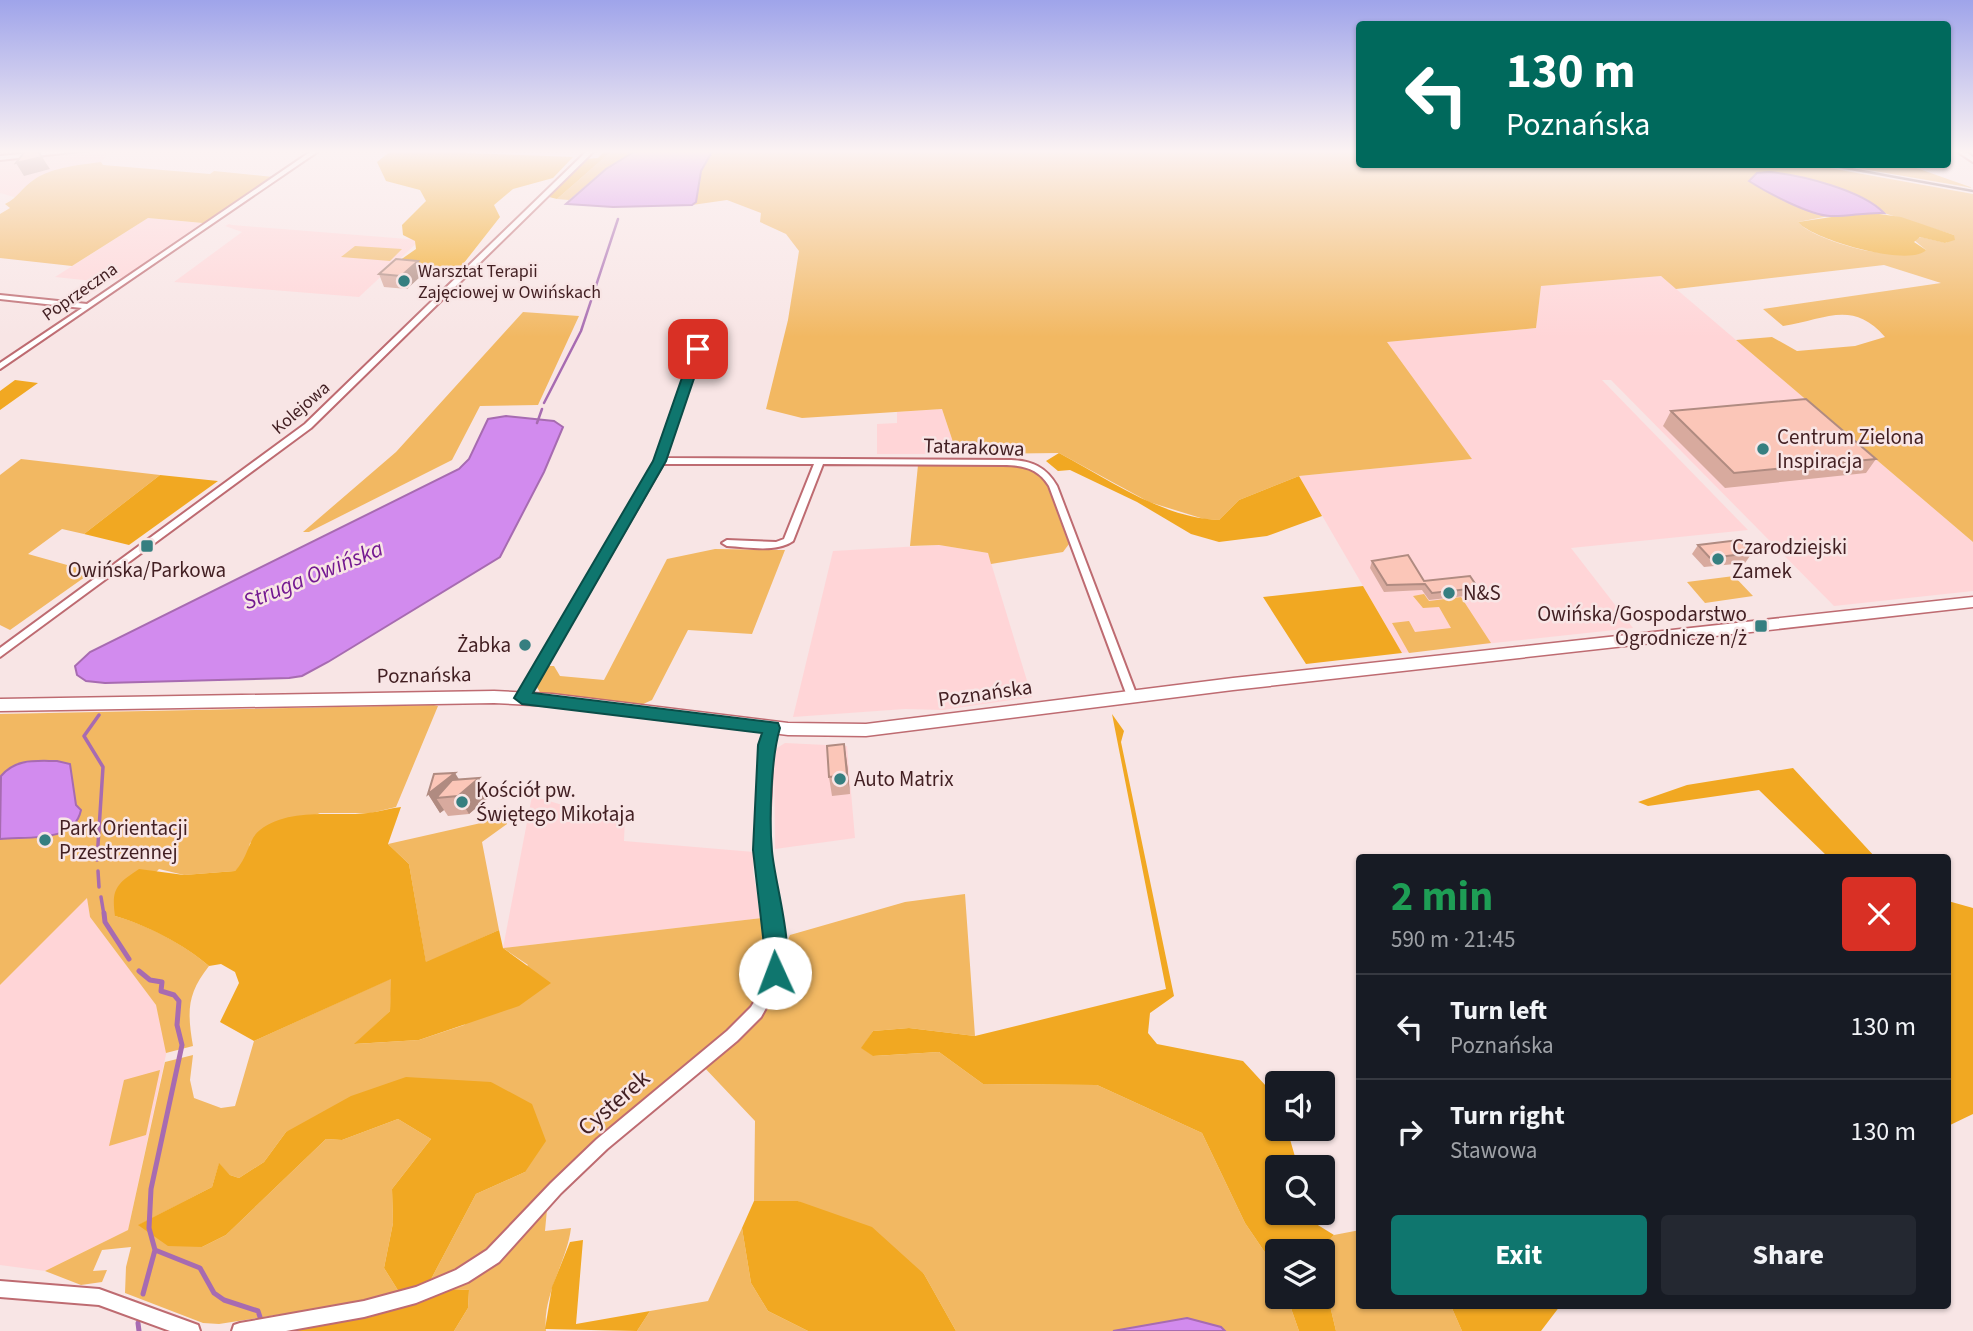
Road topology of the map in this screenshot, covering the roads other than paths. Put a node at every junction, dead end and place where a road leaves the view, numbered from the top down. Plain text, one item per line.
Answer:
1 (225, 212) edge
2 (528, 212) edge
3 (0, 297) edge
4 (87, 306) junction
5 (705, 326) dead end
6 (0, 367) edge
7 (660, 461) junction
8 (819, 462) junction
9 (727, 543) dead end
10 (1973, 602) edge
11 (1, 651) edge
12 (1132, 696) junction
13 (522, 698) junction
14 (0, 705) edge
15 (772, 728) junction
16 (0, 1289) edge
17 (192, 1331) edge
18 (240, 1331) edge

1 - 4 street, Poprzeczna
2 - 11 street, Kolejowa
3 - 4 street
4 - 6 street, Poprzeczna
5 - 7 street
7 - 8 street, Tatarakowa
7 - 13 street
8 - 9 street
8 - 12 street, Tatarakowa
10 - 12 main road, Poznańska
12 - 15 main road, Poznańska
13 - 14 main road, Poznańska
13 - 15 main road, Poznańska
15 - 18 street, Cysterek
16 - 17 street

